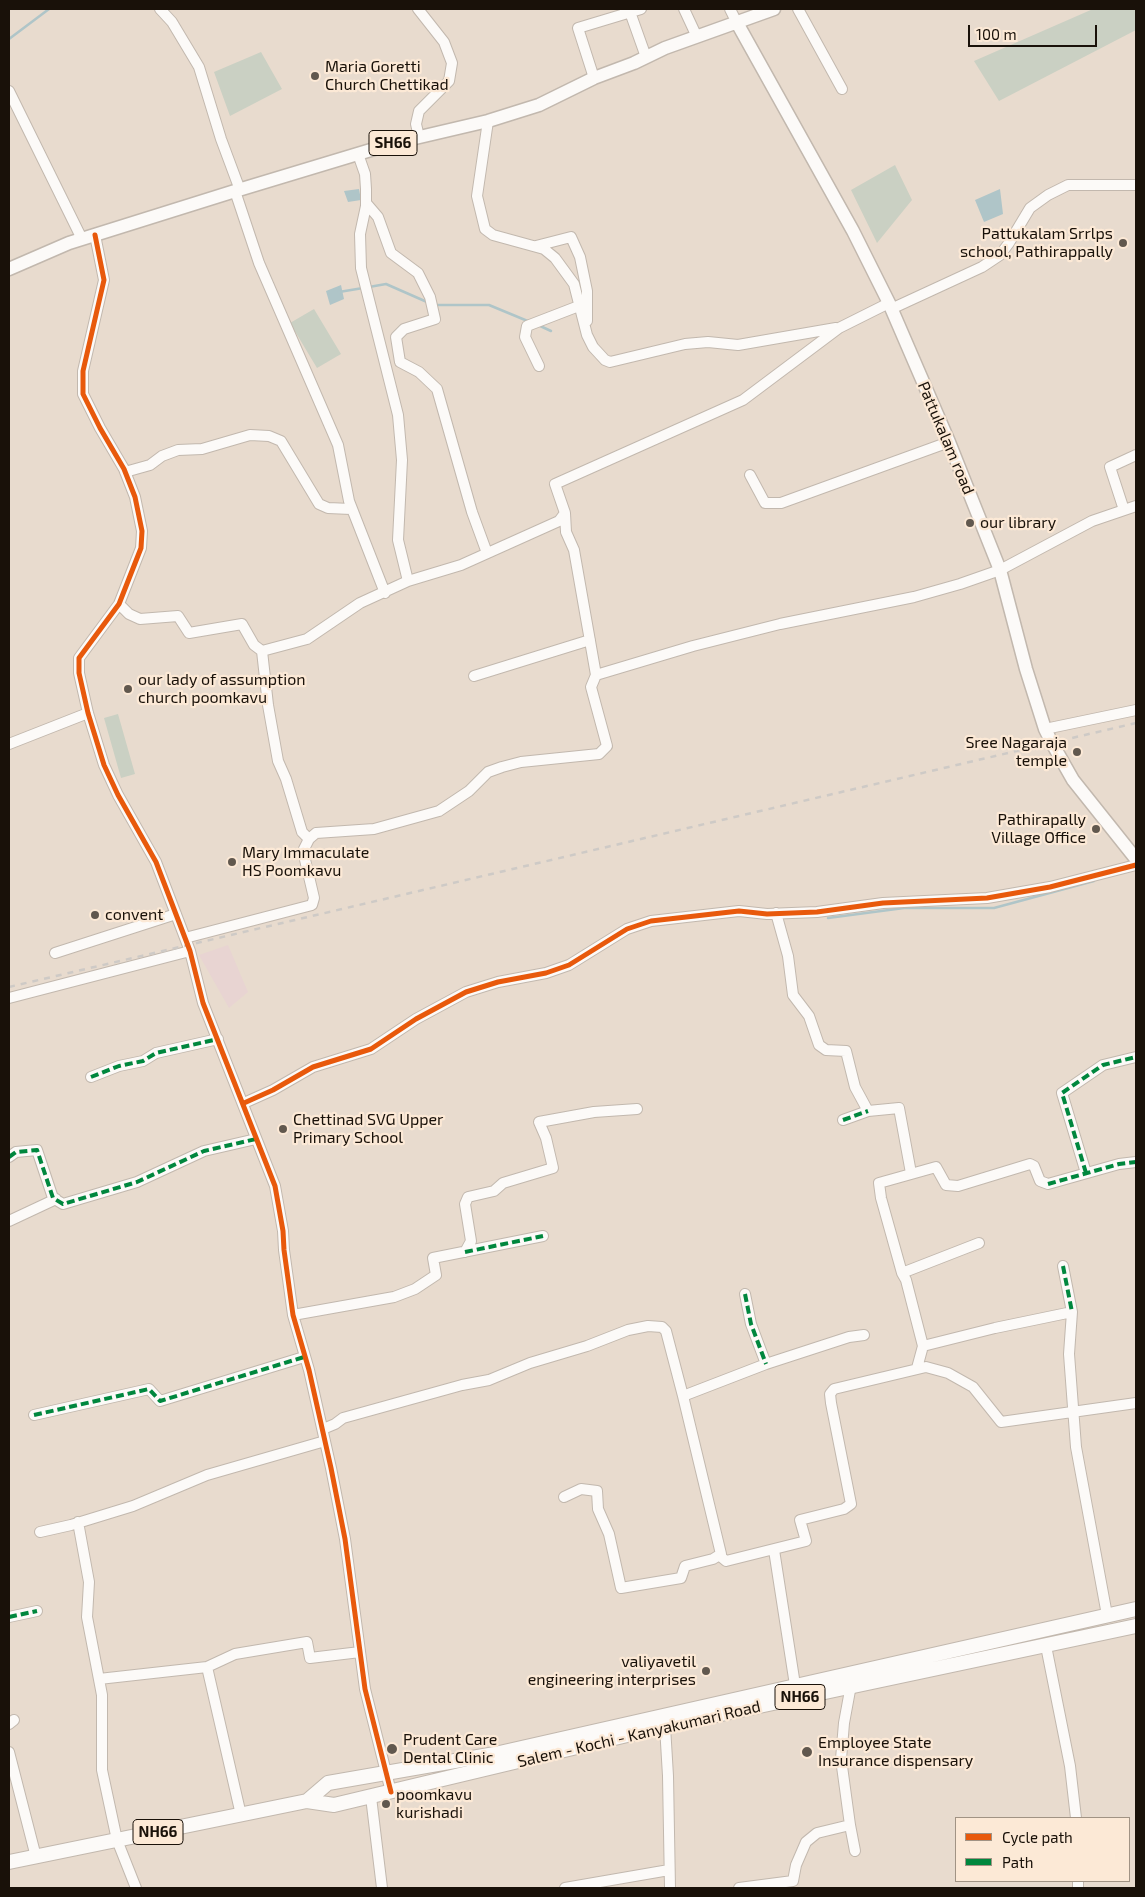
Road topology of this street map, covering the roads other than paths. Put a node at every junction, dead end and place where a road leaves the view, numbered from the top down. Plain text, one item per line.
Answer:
1 (160, 9) edge
2 (418, 9) edge
3 (641, 9) edge
4 (684, 9) edge
5 (730, 9) edge
6 (774, 9) edge
7 (798, 9) edge
8 (630, 12) junction
9 (736, 21) junction
10 (697, 37) junction
11 (646, 57) junction
12 (594, 78) junction
13 (842, 89) dead end
14 (9, 92) edge
15 (488, 121) junction
16 (419, 137) junction
17 (358, 154) junction
18 (1136, 185) edge
19 (237, 191) junction
20 (366, 204) junction
21 (95, 235) junction
22 (82, 239) junction
23 (536, 246) junction
24 (9, 268) edge
25 (583, 304) junction
26 (890, 306) junction
27 (839, 328) junction
28 (539, 366) dead end
29 (949, 442) junction
30 (1136, 455) edge
31 (125, 472) junction
32 (750, 475) dead end
33 (1136, 506) edge
34 (351, 509) junction
35 (1124, 510) junction
36 (565, 513) junction
37 (487, 552) junction
38 (1000, 570) junction
39 (408, 581) junction
40 (385, 593) junction
41 (119, 604) junction
42 (590, 640) junction
43 (262, 652) junction
44 (596, 675) junction
45 (474, 676) dead end
46 (1136, 710) edge
47 (88, 713) junction
48 (1045, 729) junction
49 (9, 744) edge
50 (309, 839) junction
51 (1136, 859) edge
52 (1136, 864) edge
53 (776, 913) junction
54 (176, 914) junction
55 (185, 938) junction
56 (190, 951) junction
57 (55, 953) dead end
58 (9, 998) edge
59 (218, 1039) junction
60 (1136, 1057) edge
61 (91, 1077) dead end
62 (244, 1102) junction
63 (637, 1109) dead end
64 (868, 1111) junction
65 (843, 1120) dead end
66 (256, 1140) junction
67 (9, 1157) edge
68 (1136, 1162) edge
69 (912, 1173) junction
70 (1086, 1173) junction
71 (56, 1199) junction
72 (9, 1221) edge
73 (543, 1236) dead end
74 (979, 1244) dead end
75 (465, 1252) junction
76 (1063, 1266) dead end
77 (902, 1274) junction
78 (745, 1294) dead end
79 (1072, 1312) junction
80 (293, 1315) junction
81 (864, 1335) dead end
82 (923, 1346) junction
83 (304, 1357) junction
84 (766, 1364) junction
85 (917, 1368) junction
86 (683, 1396) junction
87 (1136, 1403) edge
88 (1074, 1413) junction
89 (34, 1415) dead end
90 (322, 1429) junction
91 (325, 1441) junction
92 (564, 1497) dead end
93 (78, 1522) junction
94 (40, 1532) dead end
95 (774, 1550) junction
96 (720, 1556) junction
97 (1136, 1609) edge
98 (37, 1611) dead end
99 (1107, 1615) junction
100 (9, 1617) edge
101 (1136, 1626) edge
102 (1046, 1646) junction
103 (360, 1652) junction
104 (207, 1667) junction
105 (99, 1680) junction
106 (795, 1685) junction
107 (851, 1685) junction
108 (665, 1726) junction
109 (9, 1752) edge
110 (386, 1773) junction
111 (391, 1792) junction
112 (371, 1797) junction
113 (307, 1802) junction
114 (240, 1815) junction
115 (1076, 1817) edge
116 (850, 1825) junction
117 (117, 1840) junction
118 (855, 1851) dead end
119 (36, 1857) junction
120 (9, 1862) edge
121 (669, 1870) junction
122 (136, 1888) edge
123 (382, 1888) edge
124 (565, 1888) edge
125 (670, 1888) edge
126 (739, 1888) edge

1 - 19 street
2 - 16 street
3 - 8 street
4 - 10 street
5 - 9 street
6 - 9 main road, SH66
7 - 13 street
8 - 11 street
8 - 12 street
9 - 10 main road, SH66
9 - 26 main road, Pattukalam road
10 - 11 main road, SH66
11 - 12 main road, SH66
12 - 15 main road, SH66
14 - 22 street
15 - 16 main road, SH66
15 - 23 street
16 - 17 main road, SH66
17 - 19 main road, SH66
17 - 20 street
18 - 26 street
19 - 21 main road, SH66
19 - 34 street
20 - 37 street
20 - 39 street
21 - 22 main road, SH66
21 - 31 street
22 - 24 main road, SH66
23 - 25 street
23 - 25 street
25 - 27 street
25 - 28 street
26 - 27 street
26 - 29 main road, Pattukalam road
27 - 36 street
29 - 32 street
29 - 38 main road, Pattukalam road
30 - 35 street
31 - 34 street
31 - 41 street
33 - 35 street
34 - 40 street
35 - 38 street
36 - 37 street
36 - 42 street
37 - 39 street
38 - 44 street
38 - 48 main road, Pattukalam road
39 - 40 street
40 - 43 street
41 - 43 street
41 - 47 street
42 - 44 street
42 - 45 street
43 - 50 street
44 - 50 street
46 - 48 street
47 - 49 street
47 - 54 street
48 - 51 main road, Pattukalam road
50 - 55 street
52 - 53 street
53 - 62 street
53 - 64 street
54 - 55 street
54 - 57 street
55 - 56 street
56 - 58 street
56 - 59 street
59 - 61 street
59 - 62 street
60 - 70 street
62 - 66 street
63 - 75 street
64 - 65 street
64 - 69 street
66 - 71 street
66 - 80 street
67 - 71 street
68 - 70 street
69 - 70 street
69 - 77 street
71 - 72 street
73 - 75 street
74 - 77 street
75 - 80 street
76 - 79 street
77 - 82 street
78 - 84 street
79 - 82 street
79 - 88 street
80 - 83 street
81 - 84 street
82 - 85 street
83 - 89 street
83 - 90 street
84 - 86 street
85 - 88 street
85 - 95 street
86 - 90 street
86 - 96 street
87 - 88 street
88 - 99 street
90 - 91 street
91 - 93 street
91 - 103 street
92 - 96 street
93 - 94 street
93 - 105 street
95 - 96 street
95 - 106 street
97 - 99 highway
98 - 100 street
99 - 106 highway
101 - 102 highway, Salem - Kochi - Kanyakumari Road / NH66
102 - 107 highway, Salem - Kochi - Kanyakumari Road / NH66
102 - 115 street
103 - 104 street
103 - 110 street
104 - 105 street
104 - 114 street
105 - 117 street
106 - 110 highway
107 - 108 highway, Salem - Kochi - Kanyakumari Road / NH66
107 - 116 street
108 - 111 highway, Salem - Kochi - Kanyakumari Road / NH66
108 - 121 street
109 - 119 street
110 - 111 street
110 - 113 highway
111 - 112 highway, Salem - Kochi - Kanyakumari Road
112 - 113 highway, Salem - Kochi - Kanyakumari Road
112 - 123 street
113 - 114 highway, NH66
114 - 117 highway, NH66
116 - 118 street
116 - 126 street
117 - 119 highway, NH66
117 - 122 street
119 - 120 highway, NH66
121 - 124 street
121 - 125 street

